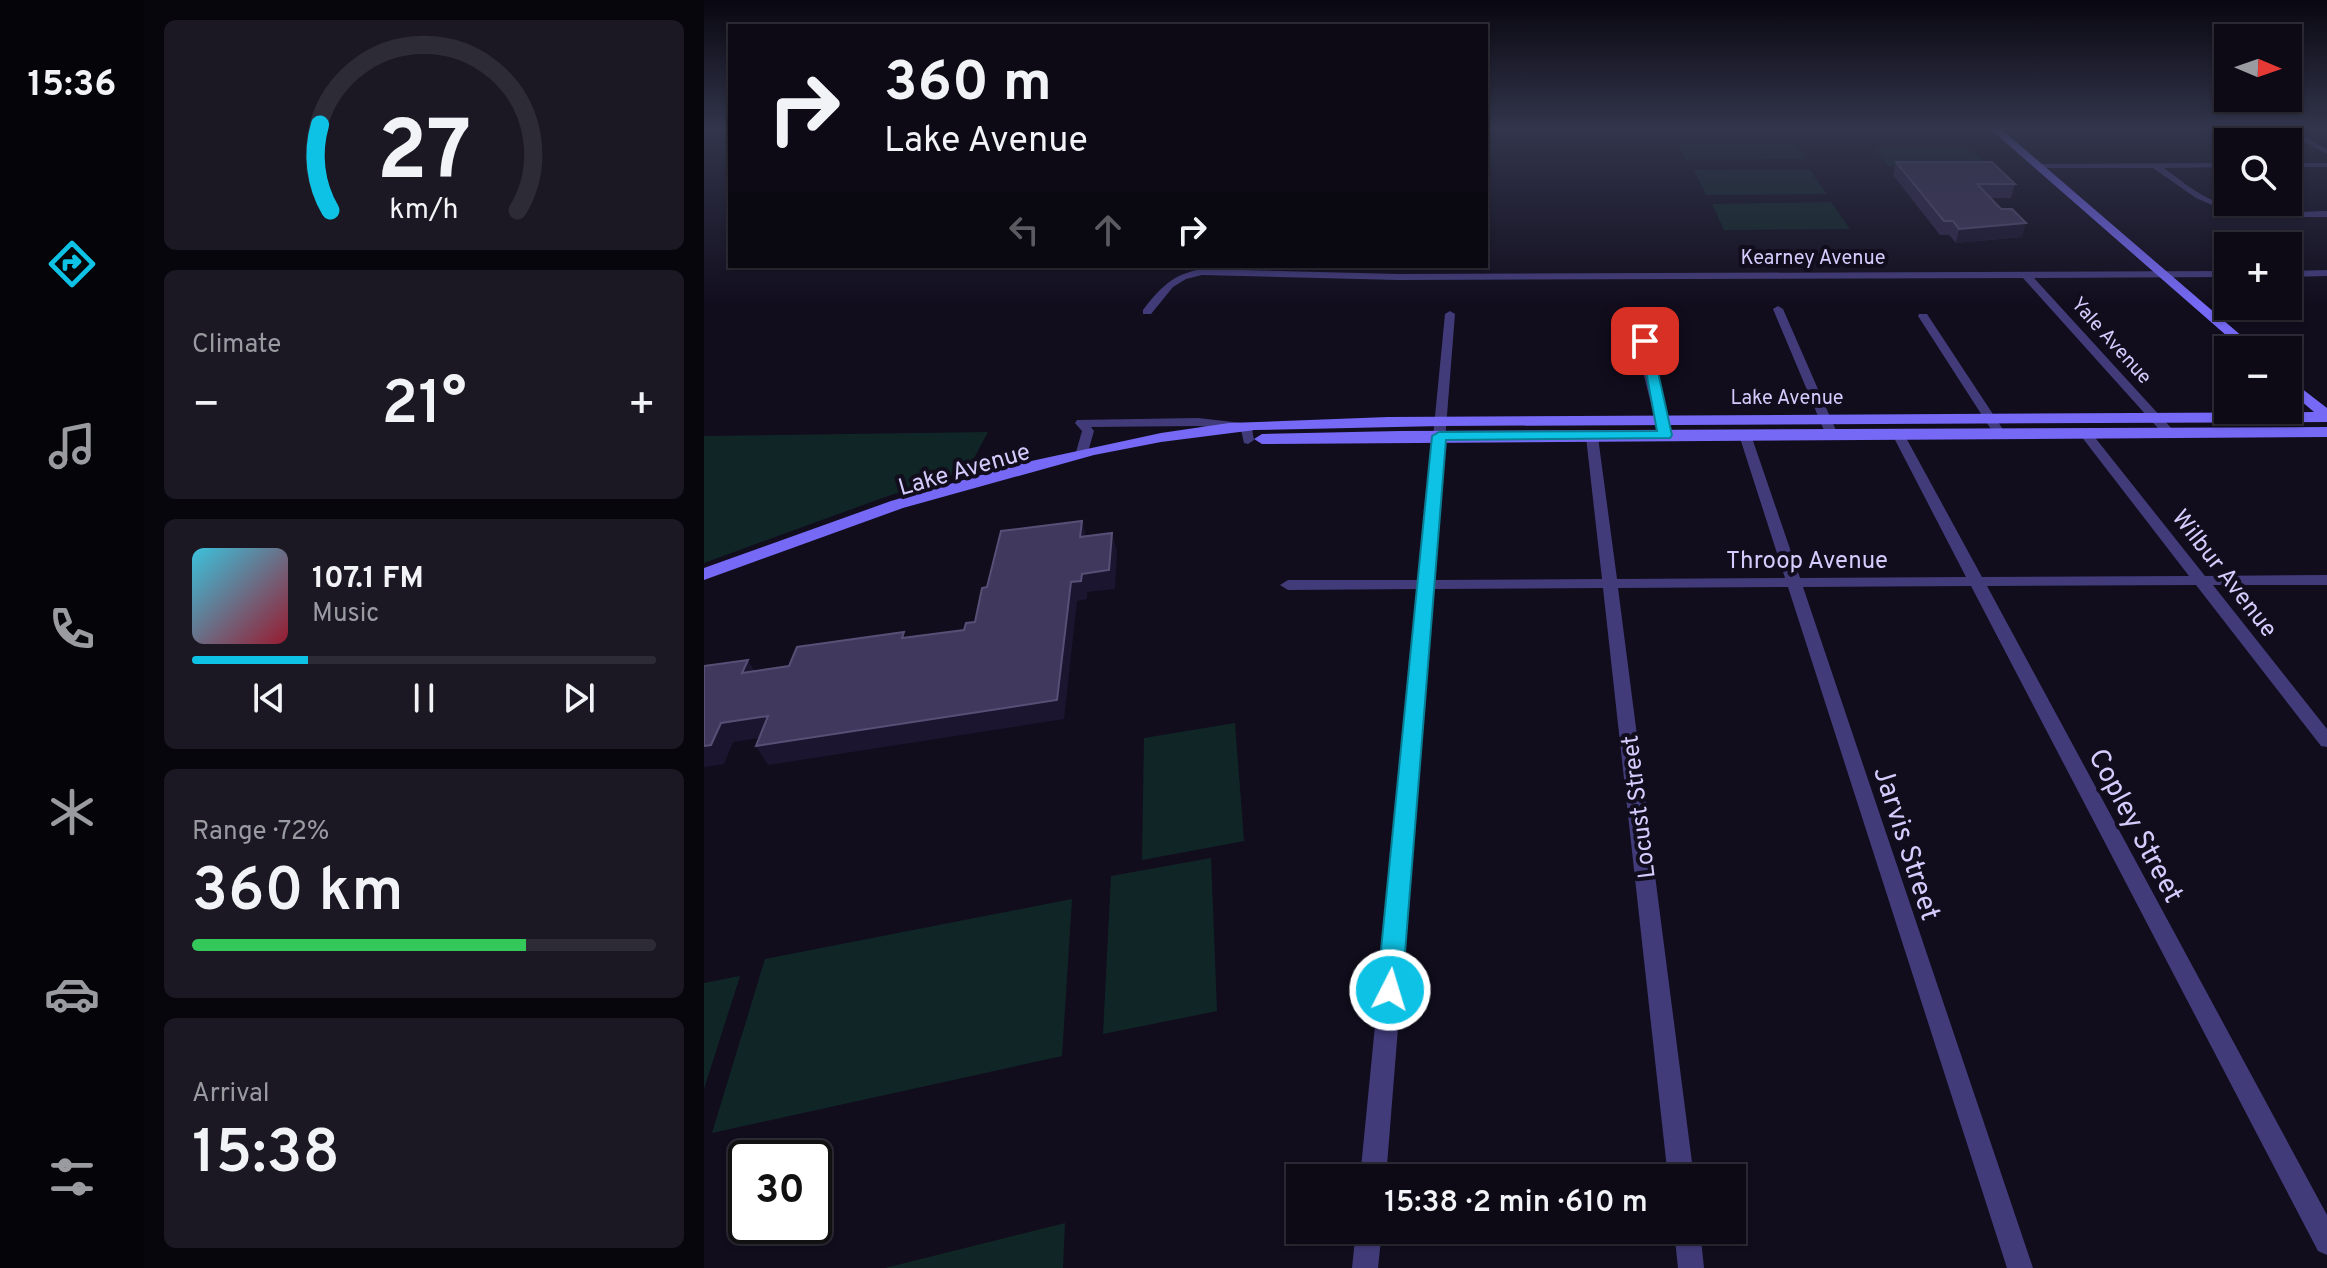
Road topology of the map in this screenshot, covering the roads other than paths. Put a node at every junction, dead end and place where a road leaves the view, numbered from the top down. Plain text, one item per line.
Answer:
1 (2063, 187) edge
2 (2187, 187) edge
3 (2327, 214) edge
4 (2327, 273) edge
5 (2025, 274) junction
6 (2163, 274) junction
7 (2214, 274) edge
8 (2302, 274) edge
9 (1778, 309) dead end
10 (1147, 312) dead end
11 (1450, 314) dead end
12 (1923, 316) dead end
13 (1643, 324) dead end
14 (2235, 336) edge
15 (2302, 395) edge
16 (2327, 417) edge
17 (1991, 418) junction
18 (2156, 418) junction
19 (1830, 427) junction
20 (1440, 428) junction
21 (1663, 428) junction
22 (2327, 432) edge
23 (2085, 433) junction
24 (2169, 433) junction
25 (1248, 434) junction
26 (1898, 434) junction
27 (2000, 434) junction
28 (1745, 435) junction
29 (1592, 437) junction
30 (1082, 452) junction
31 (704, 574) edge
32 (2327, 580) edge
33 (2200, 581) junction
34 (1977, 582) junction
35 (1794, 583) junction
36 (1425, 584) junction
37 (704, 585) edge
38 (1288, 585) dead end
39 (1612, 585) junction
40 (2327, 741) edge
41 (1374, 1164) edge
42 (1679, 1164) edge
43 (2327, 1242) edge
44 (1368, 1244) edge
45 (1688, 1244) edge
46 (1365, 1268) edge
47 (1691, 1268) edge
48 (2020, 1268) edge

1 - 6 main road
2 - 3 street
4 - 8 street
5 - 6 street, Kearney Avenue
5 - 10 street, Kearney Avenue
5 - 18 street, Yale Avenue
6 - 7 street, Kearney Avenue
6 - 14 main road
9 - 19 street
11 - 20 street
12 - 17 street
13 - 21 street
15 - 16 main road
16 - 18 main road, Lake Avenue
17 - 18 main road, Lake Avenue
17 - 19 main road, Lake Avenue
17 - 27 street
18 - 24 street, Yale Avenue
19 - 21 main road, Lake Avenue
19 - 26 main road, Lake Avenue
19 - 28 main road, Lake Avenue
20 - 21 main road, Lake Avenue
20 - 25 main road, Lake Avenue
20 - 29 main road, Lake Avenue
20 - 36 street
21 - 28 main road, Lake Avenue
21 - 29 main road, Lake Avenue
22 - 24 main road, Lake Avenue
23 - 24 main road, Lake Avenue
23 - 27 main road, Lake Avenue
23 - 33 street, Wilbur Avenue
25 - 30 main road, Lake Avenue
25 - 30 street, Lake Avenue
25 - 37 main road, Lake Avenue
26 - 27 main road, Lake Avenue
26 - 34 street, Copley Street
28 - 35 street, Jarvis Street
29 - 39 street, Locust Street
30 - 31 main road, Lake Avenue
32 - 33 street, Throop Avenue
33 - 34 street, Throop Avenue
33 - 40 street, Wilbur Avenue
34 - 35 street, Throop Avenue
34 - 43 street, Copley Street
35 - 39 street, Throop Avenue
35 - 48 street, Jarvis Street
36 - 38 street, Throop Avenue
36 - 39 street, Throop Avenue
36 - 41 street
39 - 42 street, Locust Street
44 - 46 street
45 - 47 street

